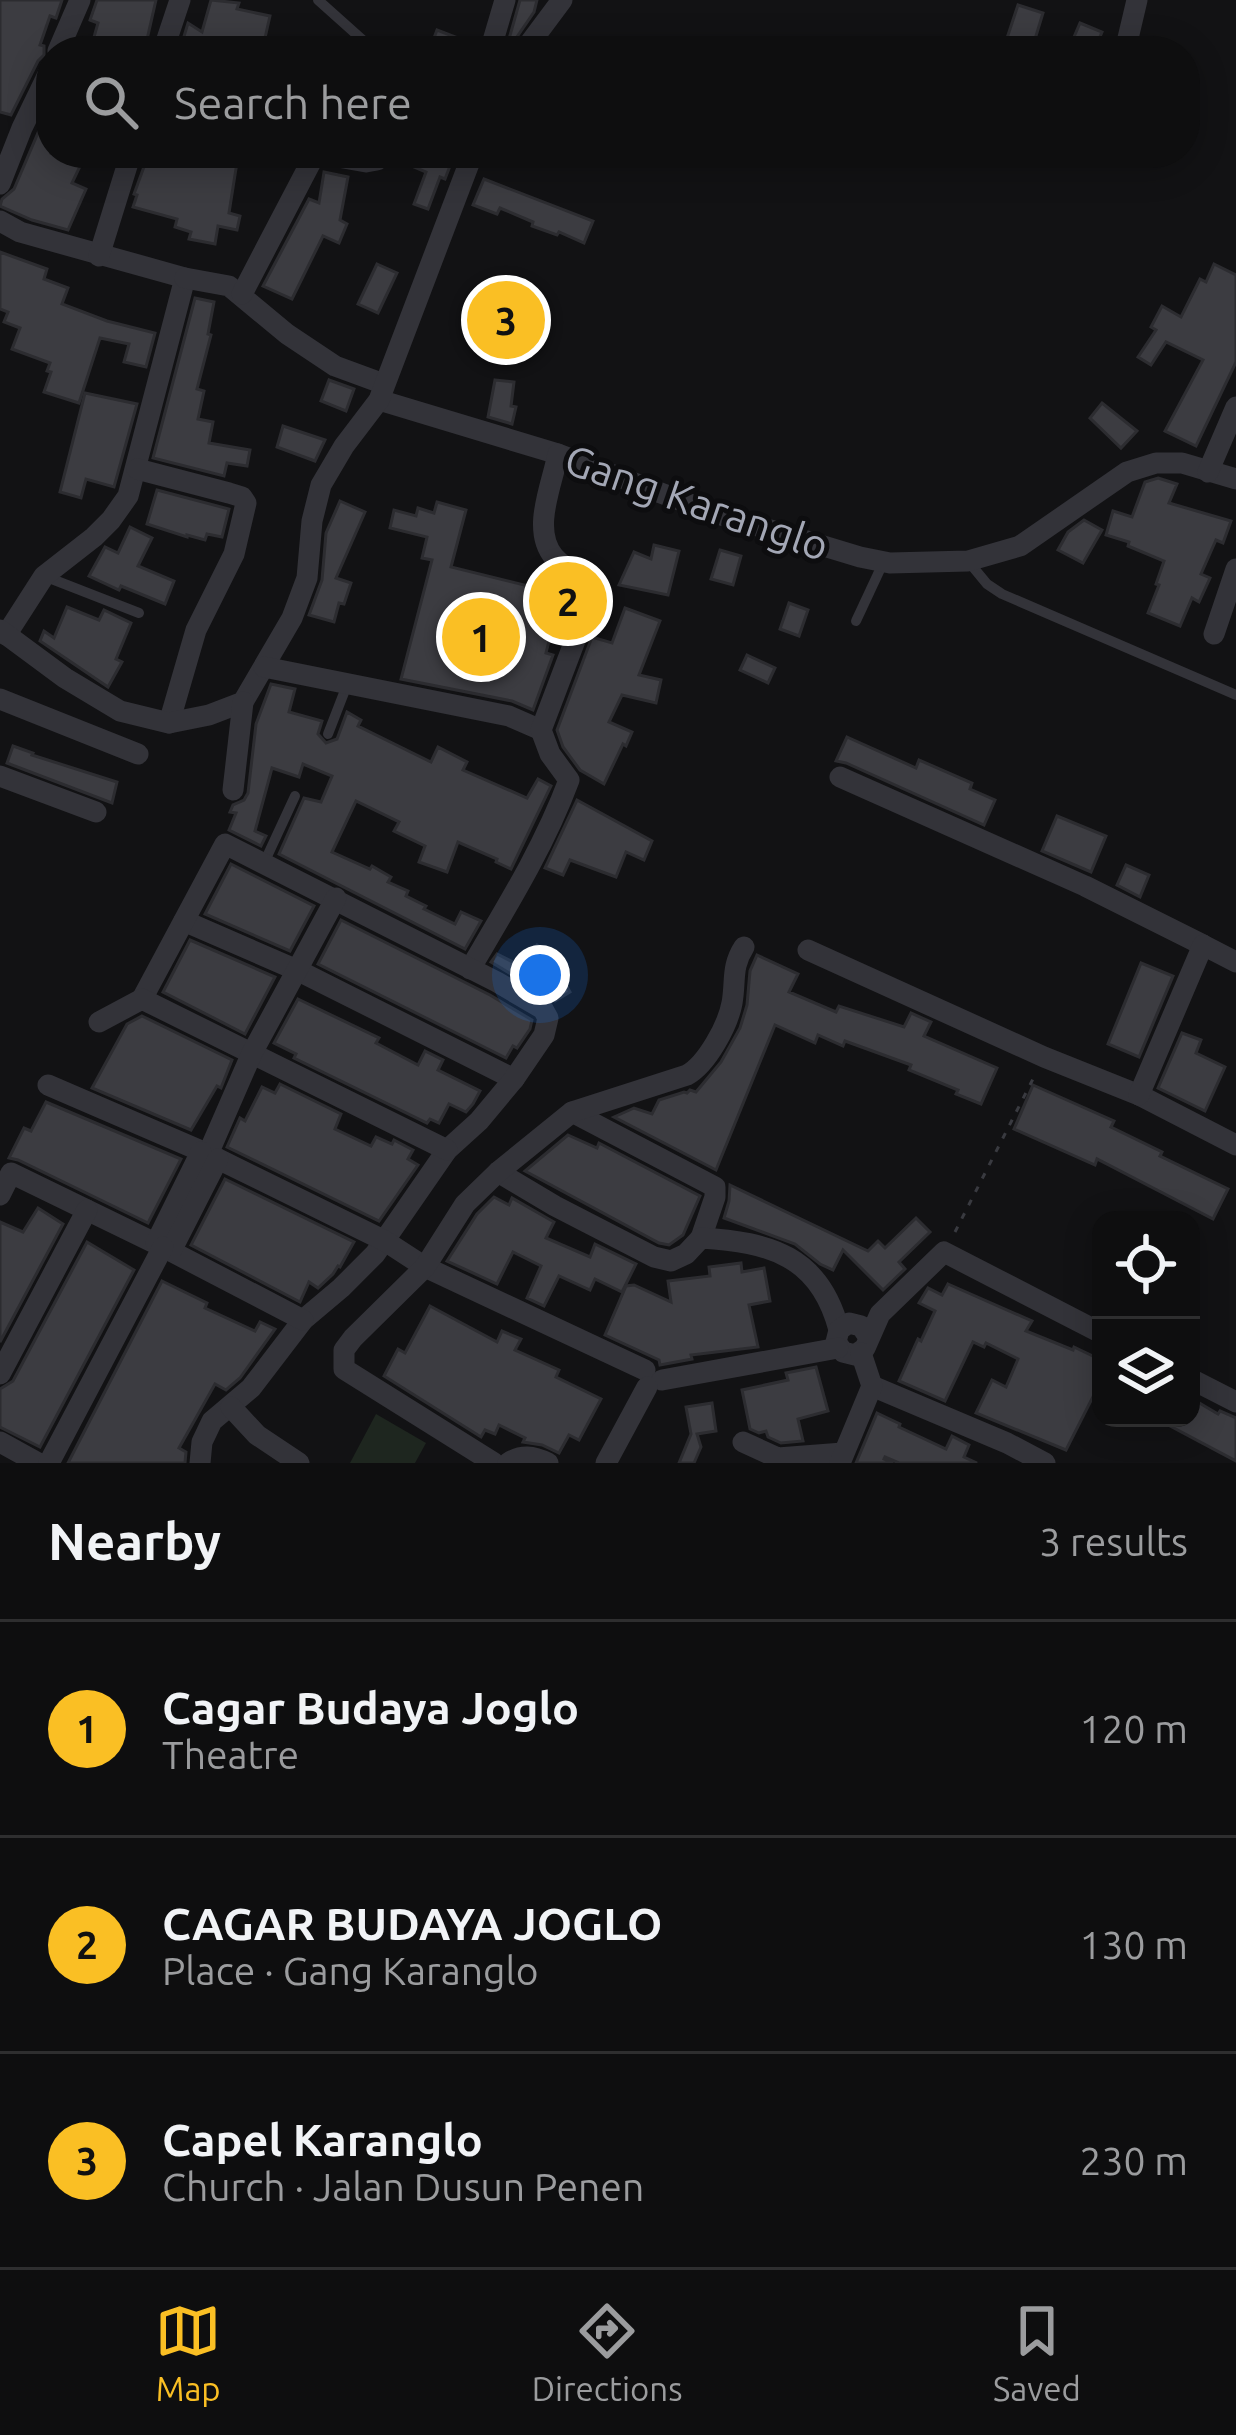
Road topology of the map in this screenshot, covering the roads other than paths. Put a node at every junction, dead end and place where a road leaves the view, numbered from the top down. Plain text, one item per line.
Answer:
1 (80, 0) edge
2 (179, 0) edge
3 (318, 0) edge
4 (506, 0) edge
5 (562, 0) edge
6 (1137, 0) edge
7 (64, 36) edge
8 (168, 36) edge
9 (360, 36) edge
10 (495, 36) edge
11 (535, 36) edge
12 (1129, 36) edge
13 (36, 99) edge
14 (126, 168) edge
15 (308, 168) edge
16 (467, 168) edge
17 (0, 184) edge
18 (0, 221) edge
19 (99, 256) junction
20 (185, 278) junction
21 (242, 294) junction
22 (382, 392) junction
23 (1236, 407) edge
24 (558, 454) junction
25 (137, 469) junction
26 (1208, 472) junction
27 (1236, 479) edge
28 (884, 561) junction
29 (968, 561) junction
30 (1236, 569) edge
31 (44, 576) junction
32 (139, 613) dead end
33 (856, 621) dead end
34 (3, 633) edge
35 (1214, 634) dead end
36 (263, 667) junction
37 (346, 685) junction
38 (1236, 695) edge
39 (0, 699) edge
40 (242, 702) junction
41 (176, 723) junction
42 (541, 730) junction
43 (328, 734) dead end
44 (138, 754) dead end
45 (0, 776) edge
46 (840, 777) dead end
47 (233, 790) dead end
48 (295, 796) dead end
49 (96, 812) dead end
50 (264, 862) junction
51 (336, 898) junction
52 (184, 921) junction
53 (1203, 945) junction
54 (744, 947) dead end
55 (808, 950) dead end
56 (1236, 962) edge
57 (470, 969) junction
58 (298, 971) junction
59 (142, 1000) junction
60 (99, 1022) dead end
61 (252, 1053) junction
62 (514, 1079) junction
63 (48, 1085) dead end
64 (1138, 1095) junction
65 (572, 1112) junction
66 (1236, 1145) edge
67 (447, 1150) junction
68 (209, 1155) junction
69 (498, 1172) junction
70 (0, 1195) edge
71 (87, 1210) junction
72 (701, 1238) junction
73 (390, 1244) junction
74 (163, 1247) junction
75 (421, 1264) junction
76 (303, 1320) junction
77 (1092, 1328) edge
78 (851, 1342) junction
79 (0, 1373) edge
80 (651, 1379) junction
81 (1200, 1384) edge
82 (872, 1386) junction
83 (1236, 1402) edge
84 (244, 1420) junction
85 (0, 1442) edge
86 (742, 1442) dead end
87 (842, 1458) edge
88 (38, 1463) edge
89 (49, 1463) edge
90 (200, 1463) edge
91 (299, 1463) edge
92 (494, 1463) edge
93 (508, 1463) edge
94 (548, 1463) edge
95 (606, 1463) edge
96 (1045, 1463) edge

1 - 7 street
2 - 8 street
3 - 9 lane
4 - 10 street
5 - 11 street
6 - 12 street
13 - 17 street
14 - 19 street
15 - 21 street
16 - 22 street
18 - 19 street
19 - 20 street
20 - 21 street
20 - 25 street
21 - 22 street, Gang Karanglo
22 - 24 street, Gang Karanglo
22 - 36 street
23 - 26 street
24 - 28 street, Gang Karanglo
24 - 42 street
25 - 31 street
25 - 41 street
26 - 27 street, Gang Karanglo
26 - 29 street, Gang Karanglo
28 - 29 street, Gang Karanglo
28 - 33 lane
29 - 38 lane
30 - 35 street
31 - 32 lane
31 - 34 street
34 - 41 street
36 - 37 street
36 - 40 street
37 - 42 street
37 - 43 lane
39 - 44 street
40 - 41 street
40 - 47 street
42 - 57 street
45 - 49 street
46 - 53 street
48 - 50 lane
50 - 51 street
50 - 52 street
51 - 57 street
51 - 58 street
52 - 58 street
52 - 59 street
53 - 56 street
53 - 64 street
54 - 65 street
55 - 64 street
57 - 62 street
58 - 61 street
58 - 62 street
59 - 60 street
59 - 61 street
61 - 67 street
61 - 68 street
62 - 67 street
63 - 68 street
64 - 66 street
65 - 69 street
65 - 72 street
67 - 73 street
68 - 73 street
68 - 74 street
69 - 72 street
69 - 75 street
70 - 71 street
71 - 74 street
71 - 79 street
72 - 78 street
73 - 75 street
73 - 76 street
74 - 76 street
74 - 89 street
75 - 80 street
75 - 92 street
76 - 84 street
77 - 78 street
78 - 80 street
78 - 82 street
80 - 95 street
81 - 83 street
82 - 87 street
82 - 96 street
84 - 90 street
84 - 91 street
85 - 88 street
86 - 87 street
93 - 94 street

